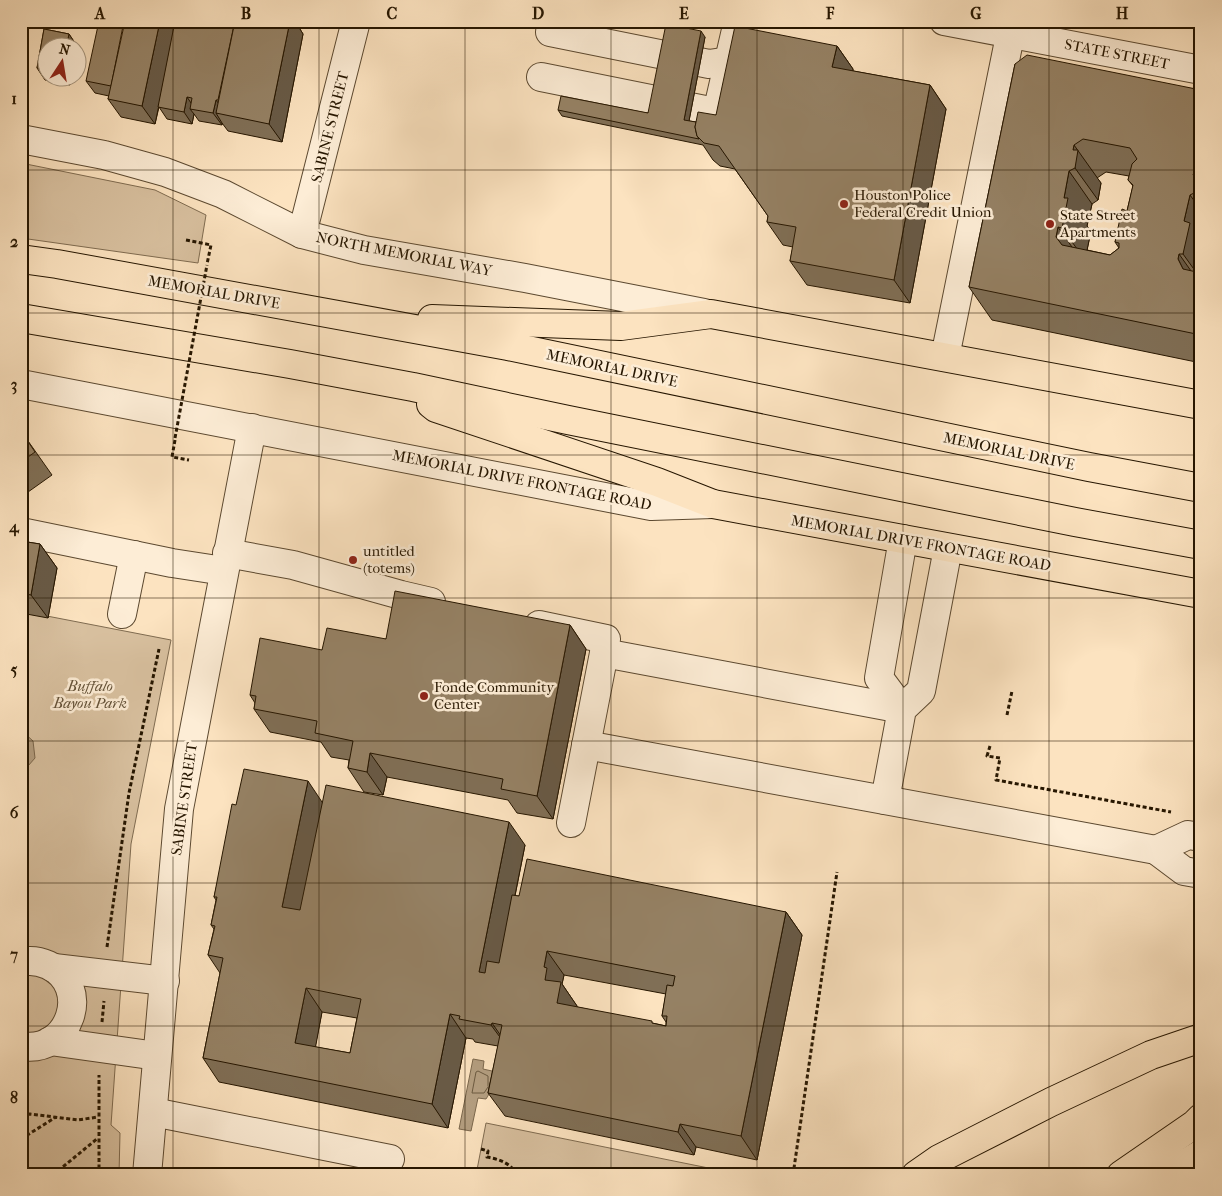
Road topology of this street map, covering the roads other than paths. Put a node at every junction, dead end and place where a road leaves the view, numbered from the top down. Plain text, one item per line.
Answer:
1 (356, 21) edge
2 (944, 21) edge
3 (1012, 27) edge
4 (551, 48) edge
5 (729, 59) edge
6 (1201, 70) edge
7 (21, 139) edge
8 (302, 234) junction
9 (21, 259) edge
10 (711, 314) junction
11 (21, 318) edge
12 (389, 324) junction
13 (945, 357) junction
14 (21, 384) edge
15 (413, 387) junction
16 (1201, 405) edge
17 (252, 428) junction
18 (1201, 488) edge
19 (713, 504) junction
20 (21, 532) edge
21 (903, 540) junction
22 (1201, 545) edge
23 (948, 548) junction
24 (134, 555) junction
25 (226, 562) junction
26 (1201, 594) edge
27 (460, 608) edge
28 (122, 614) dead end
29 (518, 620) edge
30 (604, 653) junction
31 (902, 709) junction
32 (586, 746) junction
33 (885, 800) junction
34 (571, 823) dead end
35 (1201, 837) edge
36 (1156, 850) junction
37 (1201, 874) edge
38 (21, 962) edge
39 (54, 968) junction
40 (165, 981) junction
41 (1201, 1038) edge
42 (50, 1041) junction
43 (21, 1046) edge
44 (157, 1056) junction
45 (152, 1112) junction
46 (1201, 1118) edge
47 (1201, 1154) edge
48 (390, 1159) dead end
49 (147, 1175) edge
50 (916, 1175) edge
51 (1121, 1175) edge
52 (1166, 1175) edge

1 - 8 street, SABINE STREET
2 - 3 street, STATE STREET
3 - 6 street, STATE STREET
3 - 13 street
4 - 5 street
4 - 5 street
7 - 8 street, NORTH MEMORIAL WAY
8 - 10 street, NORTH MEMORIAL WAY
9 - 12 main road, MEMORIAL DRIVE
10 - 12 main road
10 - 13 main road
11 - 15 main road
12 - 18 main road, MEMORIAL DRIVE
13 - 16 main road
14 - 17 street, MEMORIAL DRIVE FRONTAGE ROAD
15 - 19 main road
15 - 22 main road
17 - 19 street, MEMORIAL DRIVE FRONTAGE ROAD
17 - 25 street, SABINE STREET
19 - 21 main road, MEMORIAL DRIVE FRONTAGE ROAD
20 - 24 street
21 - 23 main road, MEMORIAL DRIVE FRONTAGE ROAD
21 - 31 street
23 - 26 main road, MEMORIAL DRIVE FRONTAGE ROAD
23 - 31 street
24 - 25 street
24 - 28 street
25 - 27 street
25 - 40 street, SABINE STREET
29 - 30 street
30 - 31 street
30 - 32 street
31 - 33 street
32 - 33 street
32 - 34 street
33 - 36 street
35 - 36 street
36 - 37 street
38 - 39 street
39 - 40 street
39 - 42 street
40 - 44 street, SABINE STREET
41 - 50 main road
42 - 43 street
42 - 44 street
44 - 45 street, SABINE STREET
45 - 48 street
45 - 49 street, SABINE STREET
46 - 51 main road
47 - 52 main road

